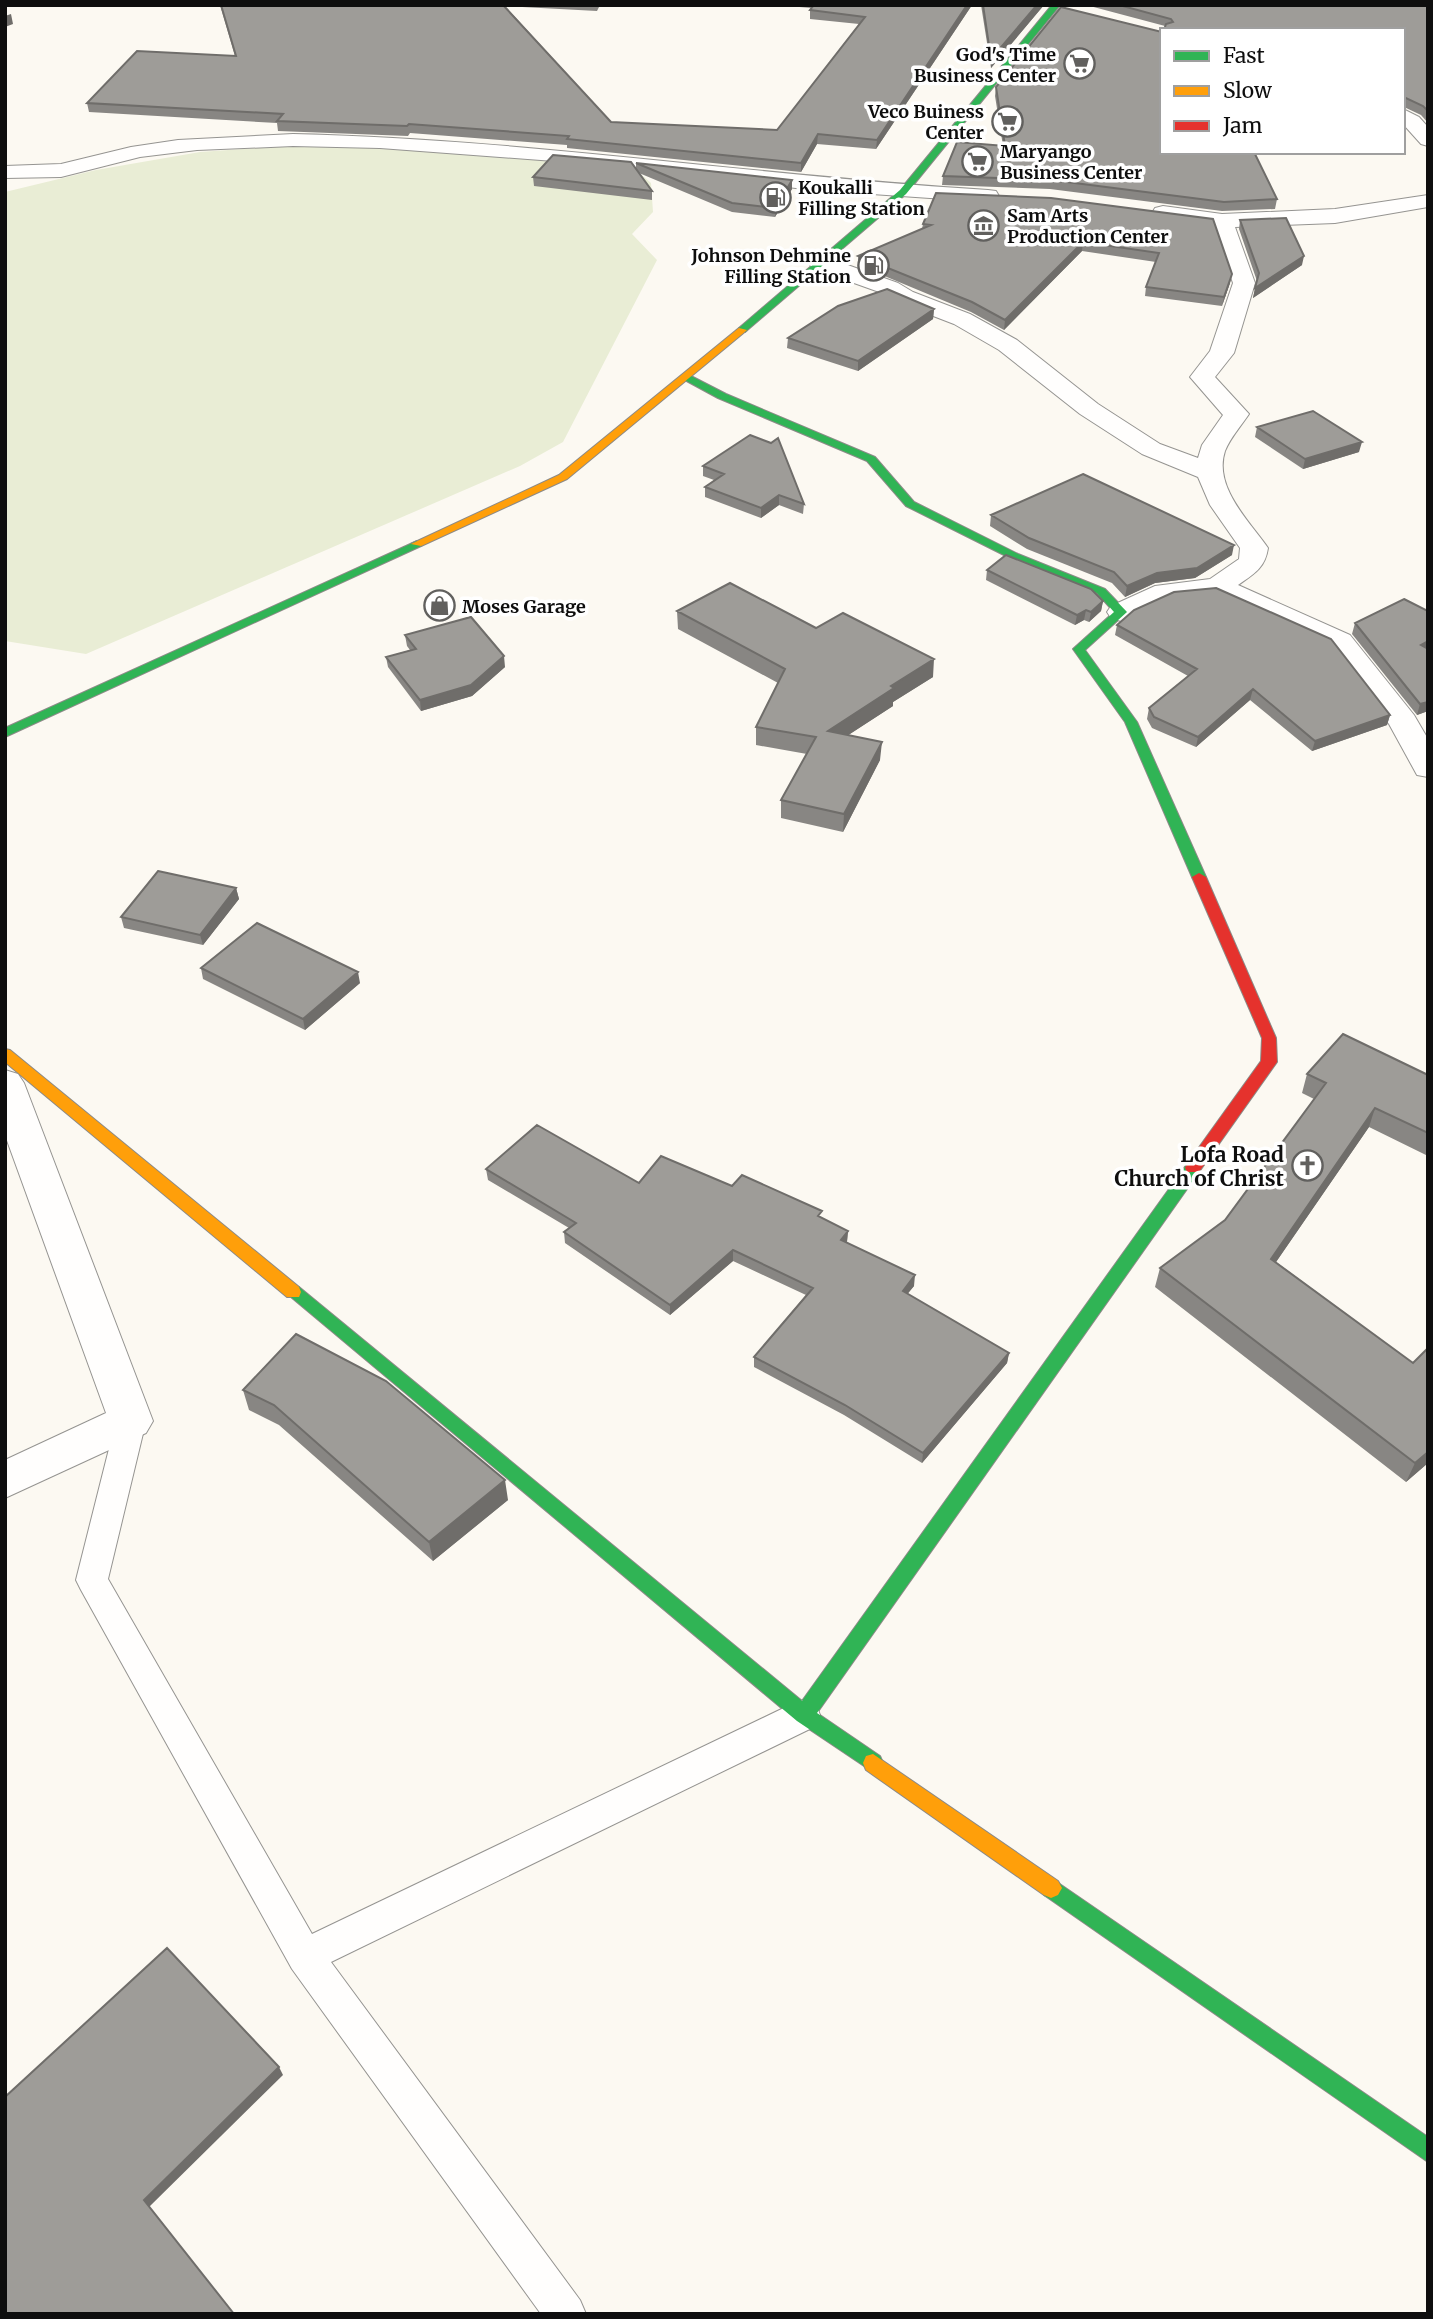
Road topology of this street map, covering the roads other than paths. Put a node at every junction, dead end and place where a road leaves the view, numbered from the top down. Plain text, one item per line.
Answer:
1 (1061, 7) edge
2 (1405, 117) edge
3 (1428, 140) edge
4 (68, 170) junction
5 (5, 173) edge
6 (5, 184) edge
7 (903, 192) junction
8 (1010, 196) edge
9 (1428, 201) edge
10 (1143, 210) edge
11 (1222, 221) junction
12 (820, 263) junction
13 (687, 377) junction
14 (1210, 471) junction
15 (1219, 587) junction
16 (1121, 612) junction
17 (5, 733) edge
18 (1428, 768) edge
19 (5, 1054) edge
20 (5, 1083) edge
21 (131, 1421) junction
22 (5, 1480) edge
23 (804, 1715) junction
24 (305, 1956) junction
25 (1428, 2151) edge
26 (566, 2314) edge

1 - 7 street
2 - 3 street
4 - 5 street
4 - 6 street
4 - 7 street
7 - 8 street
7 - 12 street
9 - 11 street
10 - 11 street
11 - 14 street
12 - 13 street
12 - 14 street
13 - 16 street
13 - 17 street
14 - 15 street
15 - 16 street
15 - 18 street
16 - 23 street
19 - 23 street
20 - 21 street
21 - 22 street
21 - 24 lane
23 - 24 lane
23 - 25 street
24 - 26 lane

